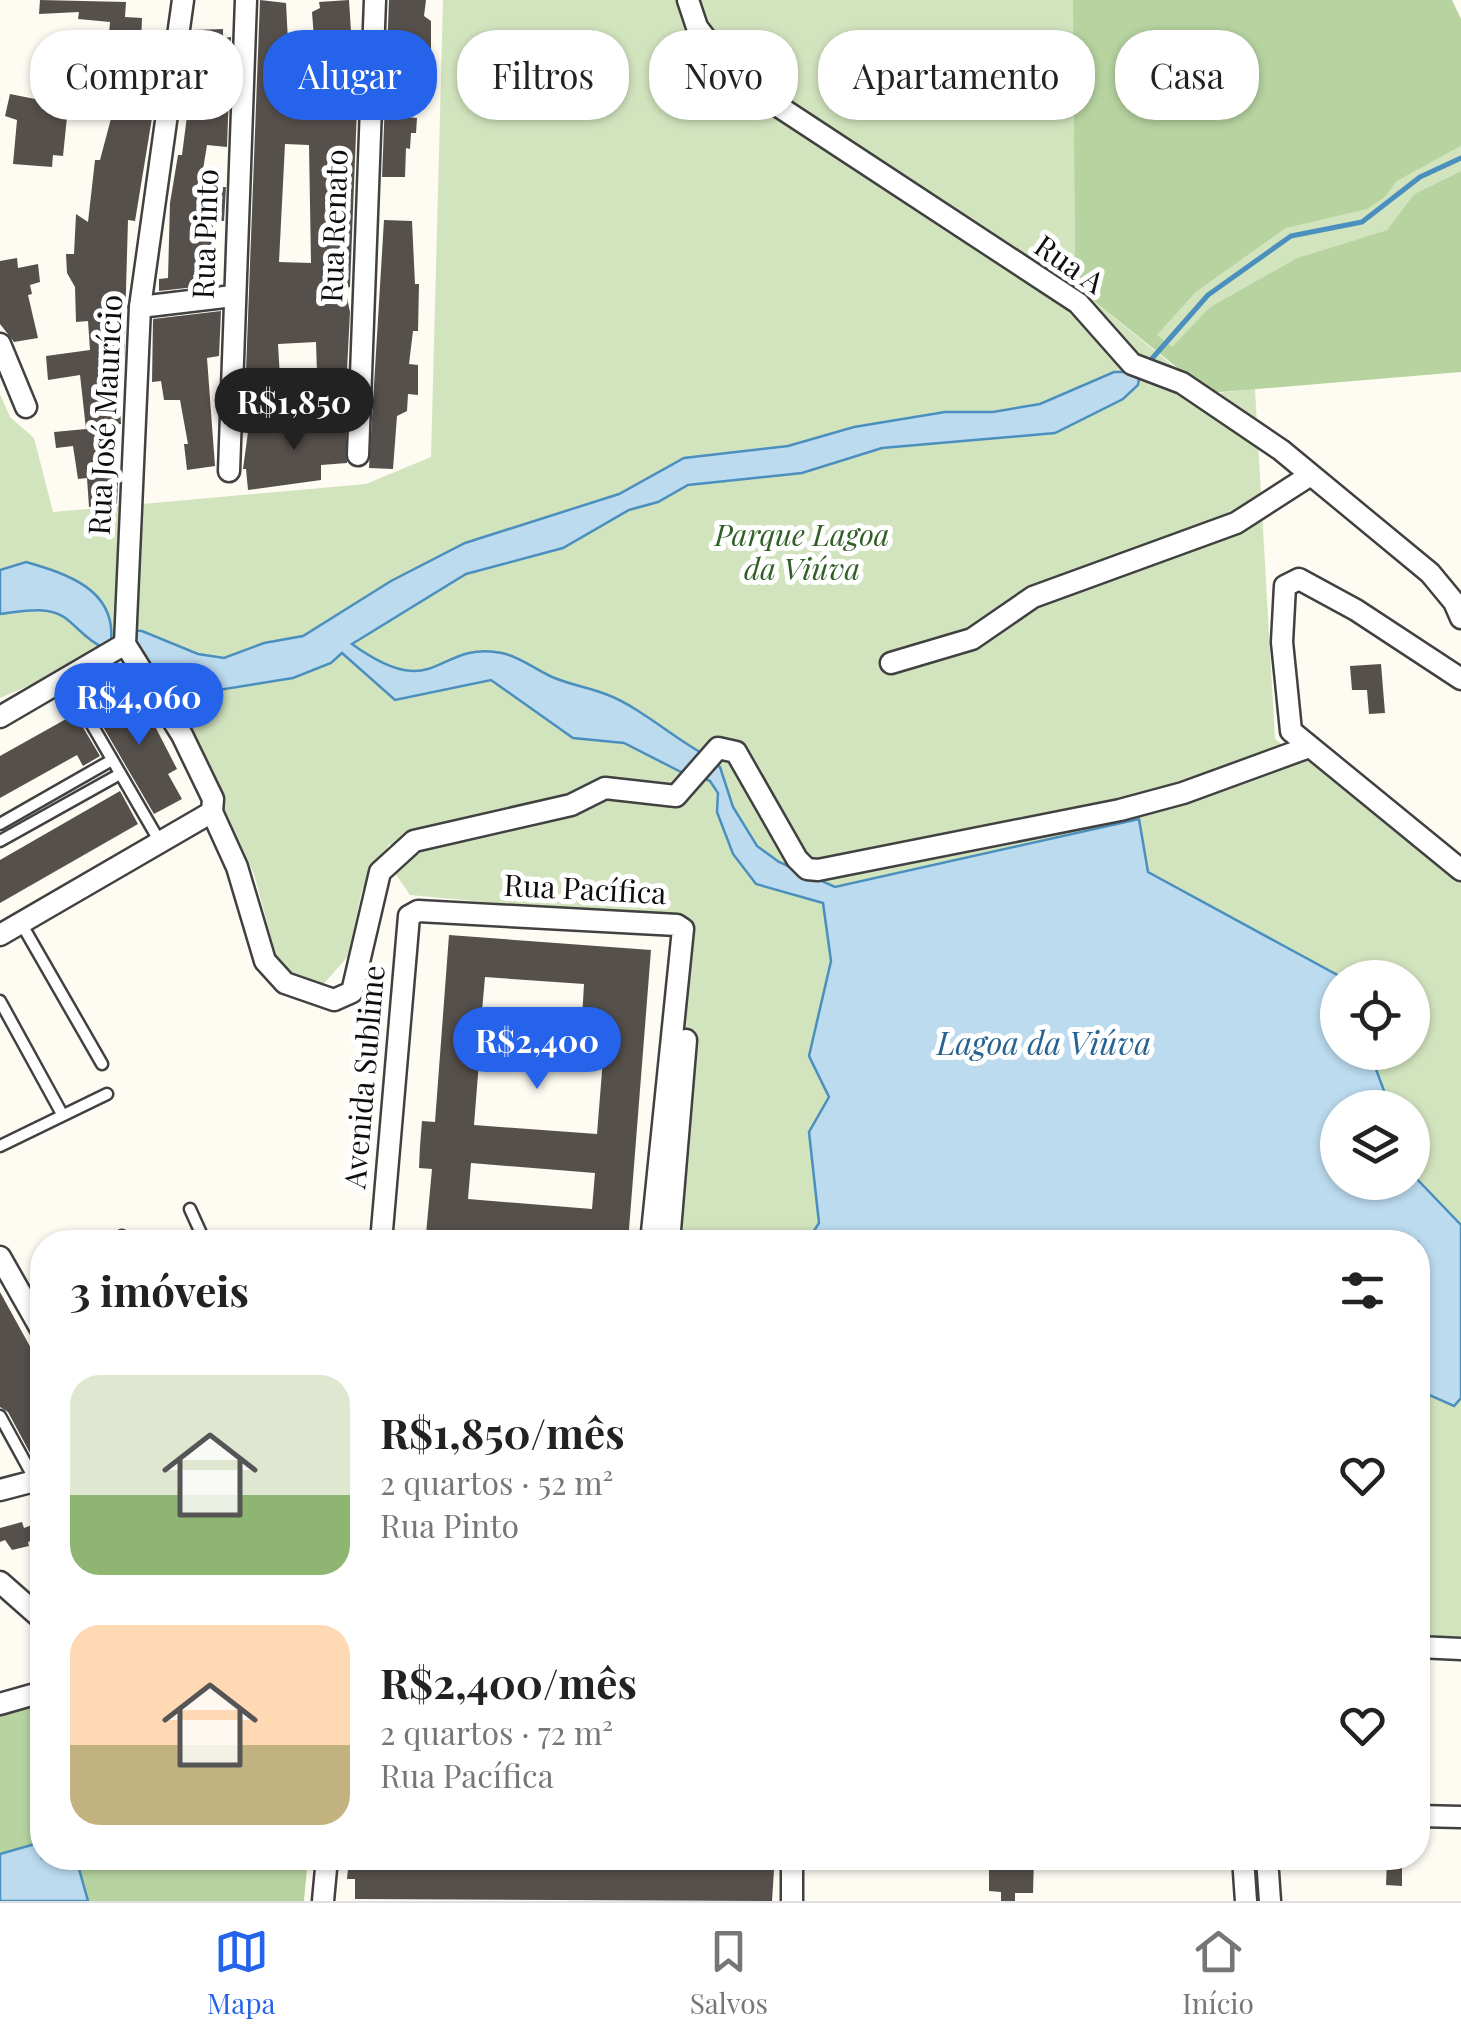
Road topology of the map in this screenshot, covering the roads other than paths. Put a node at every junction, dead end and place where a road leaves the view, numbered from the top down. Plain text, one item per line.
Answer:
1 (183, 0) edge
2 (246, 0) edge
3 (375, 0) edge
4 (688, 0) edge
5 (233, 296) junction
6 (140, 306) junction
7 (0, 344) edge
8 (360, 389) junction
9 (26, 407) dead end
10 (231, 414) junction
11 (358, 455) dead end
12 (229, 471) dead end
13 (1309, 476) junction
14 (1461, 618) edge
15 (125, 644) junction
16 (891, 663) dead end
17 (65, 679) junction
18 (1461, 679) edge
19 (0, 717) edge
20 (1309, 748) junction
21 (112, 760) junction
22 (120, 774) junction
23 (212, 812) junction
24 (0, 824) edge
25 (0, 841) edge
26 (161, 844) junction
27 (1461, 870) edge
28 (409, 916) joint
29 (696, 921) dead end
30 (21, 923) junction
31 (0, 935) edge
32 (0, 1001) edge
33 (102, 1064) dead end
34 (106, 1094) dead end
35 (62, 1114) junction
36 (0, 1146) edge
37 (190, 1210) dead end
38 (199, 1230) edge
39 (381, 1230) edge
40 (652, 1230) edge
41 (671, 1230) edge
42 (0, 1257) edge
43 (30, 1310) edge
44 (0, 1416) edge
45 (30, 1465) edge
46 (30, 1482) edge
47 (0, 1490) edge
48 (0, 1582) edge
49 (30, 1608) edge
50 (1430, 1648) edge
51 (1461, 1649) edge
52 (30, 1695) edge
53 (0, 1704) edge
54 (1430, 1816) edge
55 (1461, 1817) edge
56 (326, 1870) edge
57 (792, 1870) edge
58 (1244, 1870) edge
59 (1268, 1870) edge
60 (323, 1901) edge
61 (792, 1901) edge
62 (1246, 1901) edge
63 (1270, 1901) edge

1 - 6 street, Rua José Maurício
2 - 5 street, Rua Pinto
3 - 8 street, Rua Renato
4 - 13 street, Rua A
5 - 6 street
5 - 10 street, Rua Pinto
6 - 15 street, Rua José Maurício
7 - 9 street
8 - 10 street
8 - 11 street, Rua Renato
10 - 12 street, Rua Pinto
13 - 14 street, Rua A
13 - 16 street
15 - 17 street
15 - 23 street
17 - 19 street
17 - 21 lane
18 - 20 street
20 - 23 street
20 - 27 street
21 - 22 lane
21 - 24 lane
22 - 25 lane
22 - 26 lane
23 - 26 street
26 - 30 street
28 - 39 street, Avenida Sublime
28 - 40 street, Rua Pacífica
29 - 41 street
30 - 31 street
30 - 33 lane
32 - 35 lane
34 - 35 lane
35 - 36 lane
37 - 38 lane
42 - 43 street
44 - 45 lane
46 - 47 street
48 - 49 street
50 - 51 street
52 - 53 street
54 - 55 street
56 - 60 street
57 - 61 street
58 - 62 street
59 - 63 street

